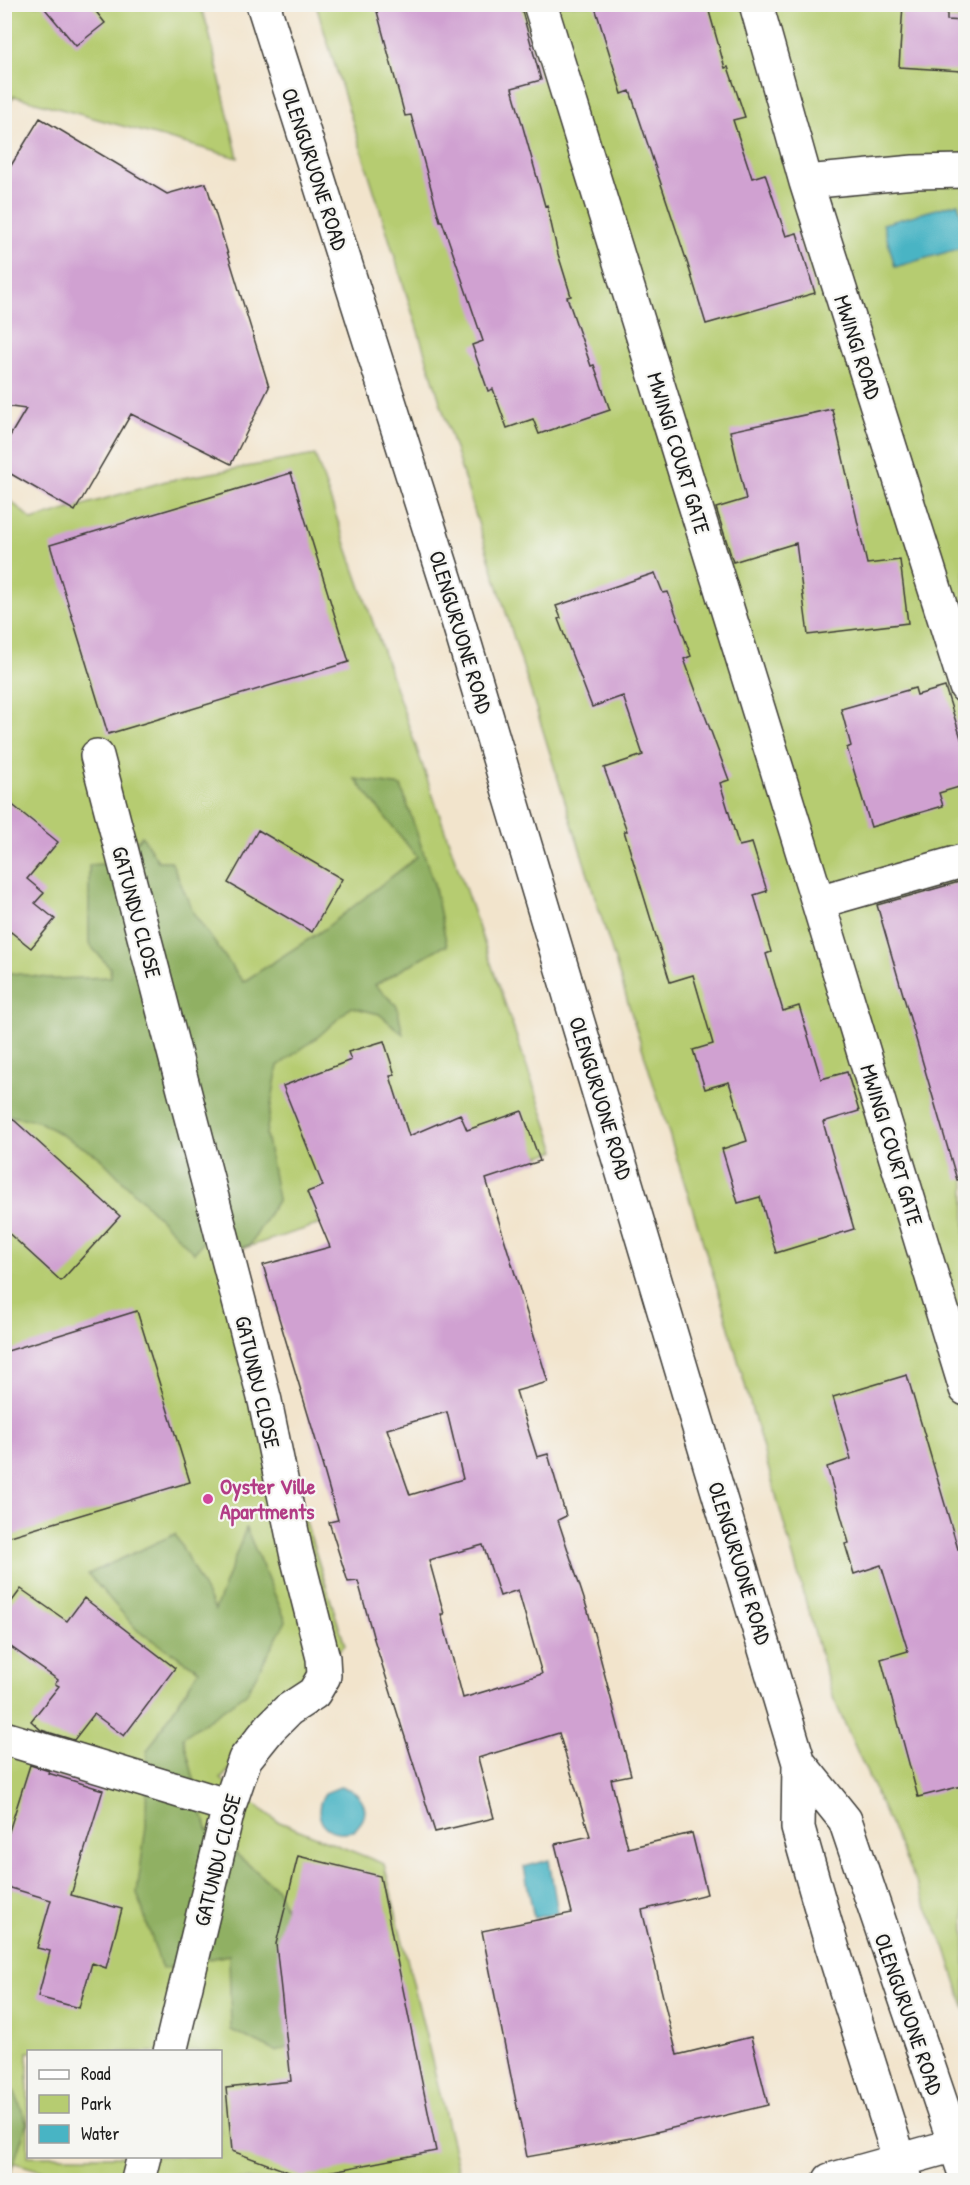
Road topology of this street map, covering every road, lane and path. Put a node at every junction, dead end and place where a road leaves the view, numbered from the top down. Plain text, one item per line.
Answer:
1 (263, 4) edge
2 (540, 4) edge
3 (756, 4) edge
4 (966, 171) edge
5 (806, 182) junction
6 (966, 687) edge
7 (97, 756) dead end
8 (966, 860) edge
9 (818, 902) junction
10 (966, 1389) edge
11 (4, 1738) edge
12 (799, 1763) junction
13 (229, 1806) junction
14 (170, 2050) edge
15 (960, 2144) edge
16 (144, 2158) edge
17 (903, 2171) edge
18 (966, 2177) edge
19 (138, 2181) edge
20 (830, 2181) edge

1 - 12 street, OLENGURUONE ROAD
2 - 9 street, MWINGI COURT GATE
3 - 5 street, MWINGI ROAD
4 - 5 street
5 - 6 street, MWINGI ROAD
7 - 13 street, GATUNDU CLOSE
8 - 9 street
9 - 10 street, MWINGI COURT GATE
11 - 13 street
12 - 15 street, OLENGURUONE ROAD
12 - 17 street
13 - 14 street, GATUNDU CLOSE
15 - 17 street
15 - 18 street, OLENGURUONE ROAD
16 - 19 street
17 - 20 street

